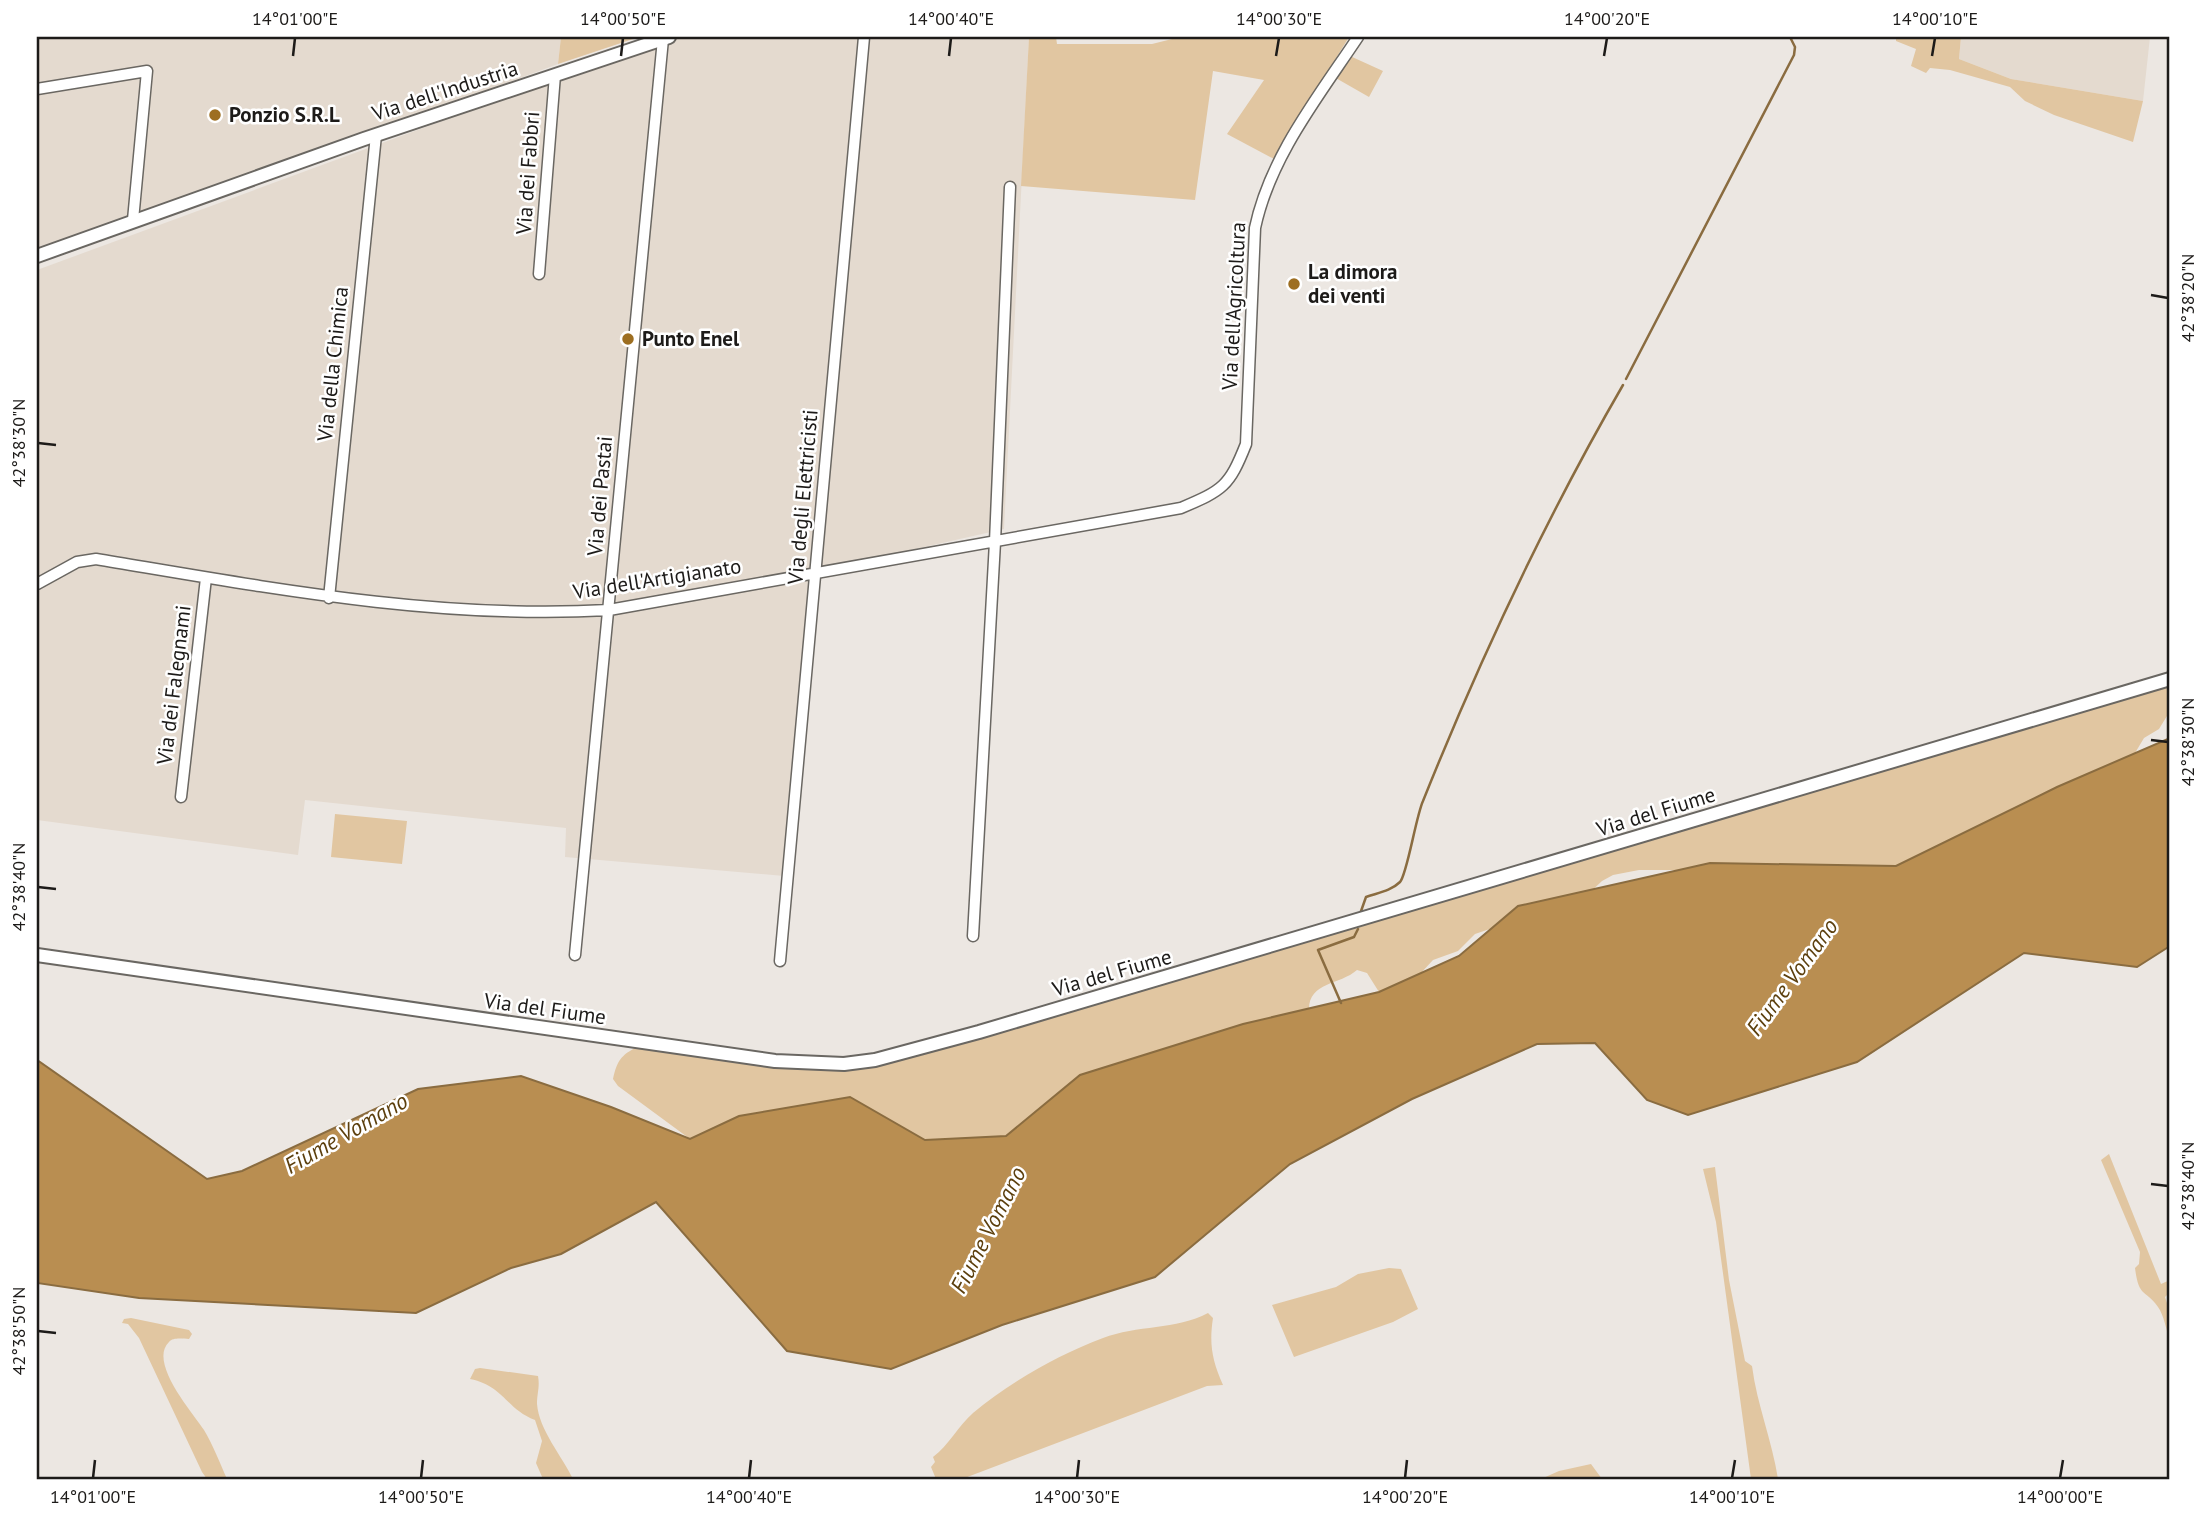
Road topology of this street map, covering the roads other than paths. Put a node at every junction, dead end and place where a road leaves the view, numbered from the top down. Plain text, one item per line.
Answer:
1 (864, 37) edge
2 (1358, 37) edge
3 (666, 38) edge
4 (555, 75) junction
5 (37, 89) edge
6 (376, 135) junction
7 (1010, 187) dead end
8 (133, 220) junction
9 (37, 256) edge
10 (539, 274) dead end
11 (1233, 476) joint
12 (995, 541) junction
13 (816, 573) junction
14 (206, 578) junction
15 (37, 584) edge
16 (329, 598) junction
17 (608, 610) junction
18 (2170, 679) edge
19 (181, 797) dead end
20 (973, 936) dead end
21 (37, 955) edge
22 (575, 955) dead end
23 (780, 961) dead end

1 - 13 street, Via degli Elettricisti
2 - 11 street, Via dell'Agricoltura
3 - 4 street, Via dell'Industria
3 - 17 street, Via dei Pastai
4 - 6 street, Via dell'Industria
4 - 10 street, Via dei Fabbri
5 - 8 street
6 - 8 street, Via dell'Industria
6 - 16 street, Via della Chimica
7 - 12 street
8 - 9 street, Via dell'Industria
11 - 12 street, Via dell'Artigianato
12 - 13 street, Via dell'Artigianato
12 - 20 street
13 - 17 street, Via dell'Artigianato
13 - 23 street, Via degli Elettricisti
14 - 15 street, Via dell'Artigianato
14 - 16 street, Via dell'Artigianato
14 - 19 street, Via dei Falegnami
16 - 17 street, Via dell'Artigianato
17 - 22 street, Via dei Pastai
18 - 21 street, Via del Fiume

